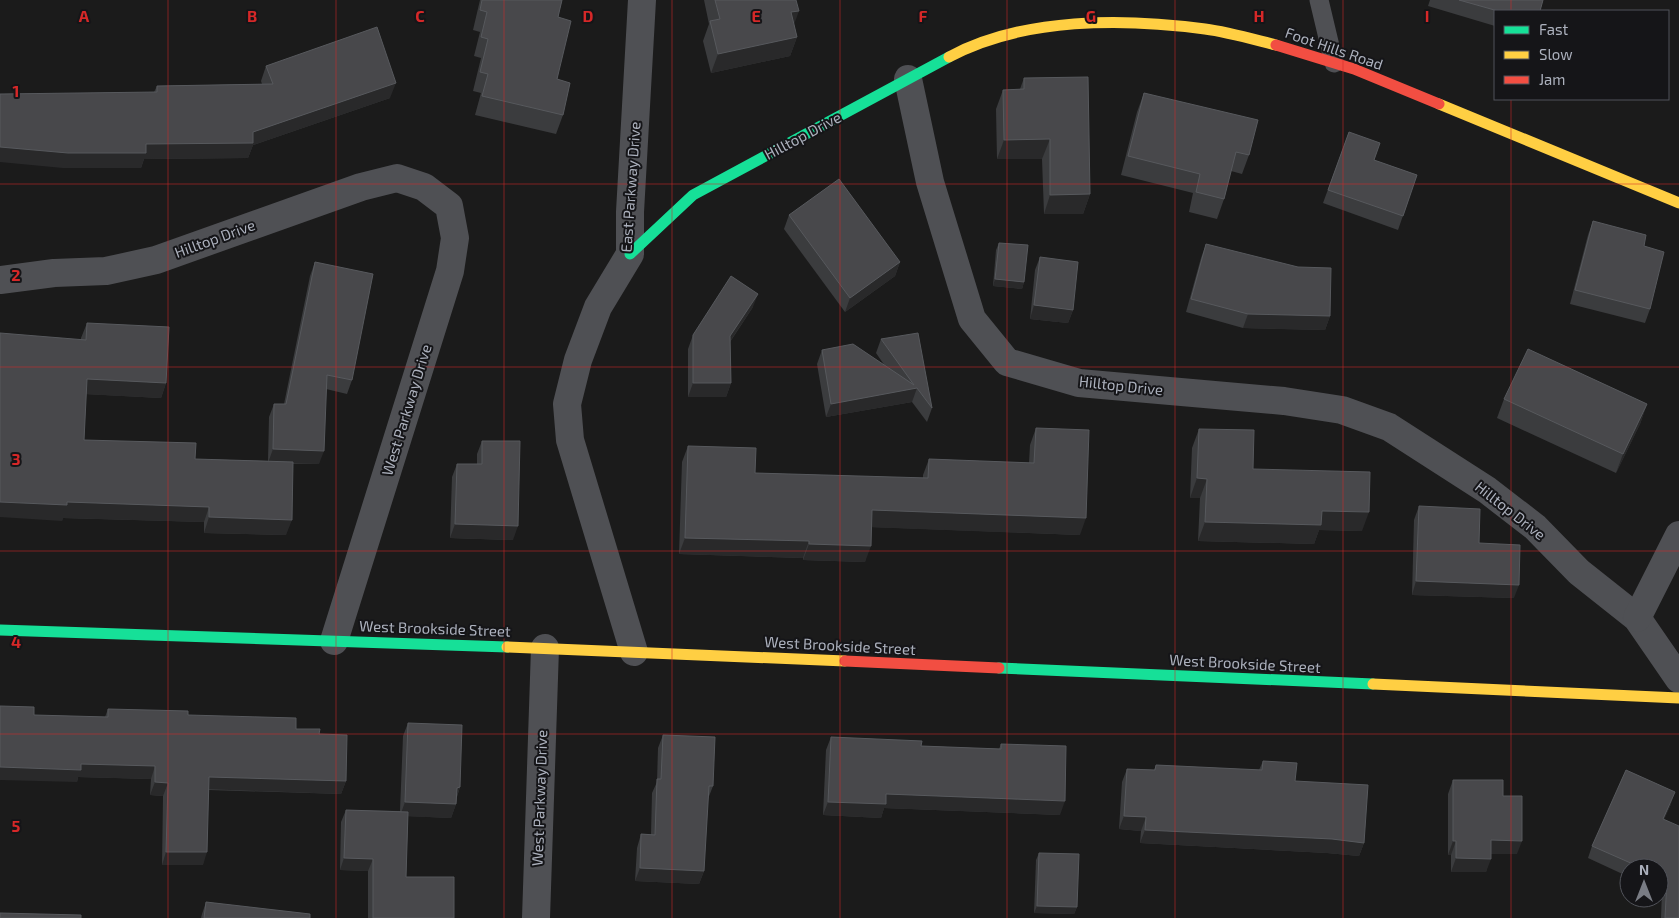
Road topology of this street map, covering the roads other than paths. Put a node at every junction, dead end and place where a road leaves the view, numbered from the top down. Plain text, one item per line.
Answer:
1 (642, 0) edge
2 (1319, 0) edge
3 (1334, 63) junction
4 (908, 80) junction
5 (424, 187) joint
6 (1679, 203) edge
7 (630, 254) junction
8 (0, 280) edge
9 (1679, 535) edge
10 (1637, 618) junction
11 (0, 630) edge
12 (334, 641) junction
13 (545, 648) junction
14 (634, 652) junction
15 (1679, 679) edge
16 (1679, 698) edge
17 (536, 918) edge

1 - 7 street, East Parkway Drive
2 - 3 lane
3 - 4 street, Foot Hills Road
3 - 6 street, Foot Hills Road
4 - 7 street, Hilltop Drive
4 - 10 street, Hilltop Drive
5 - 8 street, Hilltop Drive
5 - 12 street, West Parkway Drive
7 - 14 street, East Parkway Drive
9 - 10 street
10 - 15 street, Hilltop Drive
11 - 12 street, West Brookside Street
12 - 13 street, West Brookside Street
13 - 14 street, West Brookside Street
13 - 17 street, West Parkway Drive
14 - 16 street, West Brookside Street

